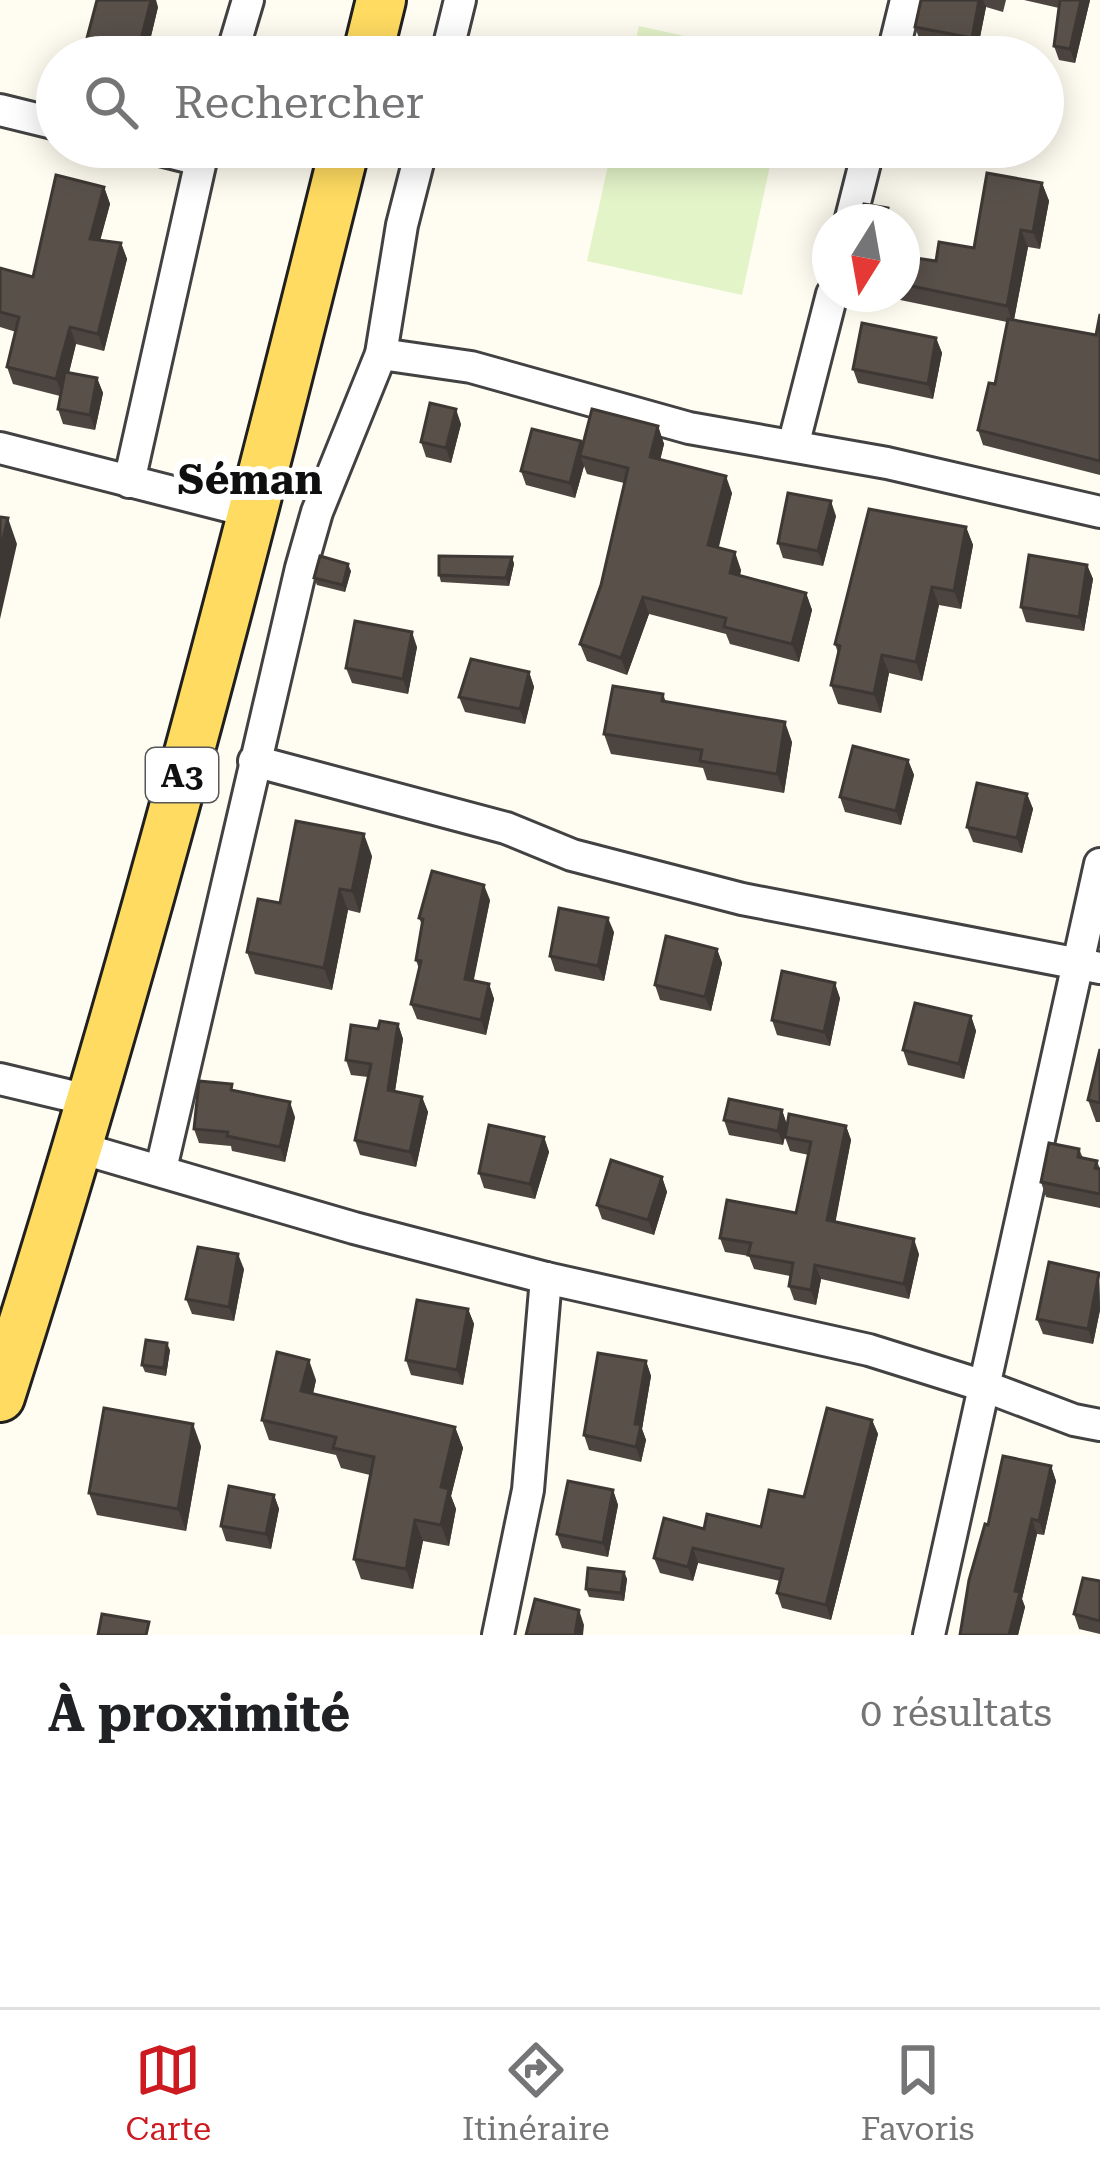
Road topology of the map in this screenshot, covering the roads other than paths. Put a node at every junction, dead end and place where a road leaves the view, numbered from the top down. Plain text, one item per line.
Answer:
1 (248, 0) edge
2 (381, 0) edge
3 (460, 0) edge
4 (907, 0) edge
5 (237, 36) edge
6 (372, 36) edge
7 (451, 36) edge
8 (898, 36) edge
9 (0, 110) edge
10 (36, 119) edge
11 (199, 168) edge
12 (340, 168) edge
13 (417, 168) edge
14 (864, 168) edge
15 (855, 204) edge
16 (827, 312) edge
17 (381, 354) junction
18 (793, 446) junction
19 (0, 448) edge
20 (129, 482) junction
21 (1100, 512) edge
22 (254, 514) junction
23 (254, 761) junction
24 (1100, 864) edge
25 (1088, 966) edge
26 (0, 1078) edge
27 (92, 1101) junction
28 (80, 1148) junction
29 (160, 1169) junction
30 (546, 1277) junction
31 (984, 1386) junction
32 (0, 1396) edge
33 (1100, 1425) edge
34 (498, 1635) edge
35 (928, 1635) edge

1 - 5 street
2 - 6 main road
3 - 7 street
4 - 8 street
9 - 10 street
11 - 20 street
12 - 22 main road, A3
13 - 17 street
14 - 15 street
16 - 18 street
17 - 18 street
17 - 23 street
18 - 21 street
19 - 20 street
20 - 22 street
22 - 27 main road, A3
23 - 25 street
23 - 29 street
24 - 25 street
25 - 31 street
26 - 27 street
27 - 28 main road, A3
28 - 29 street
28 - 32 main road, A3
29 - 30 street
30 - 31 street
30 - 34 street
31 - 33 street
31 - 35 street

